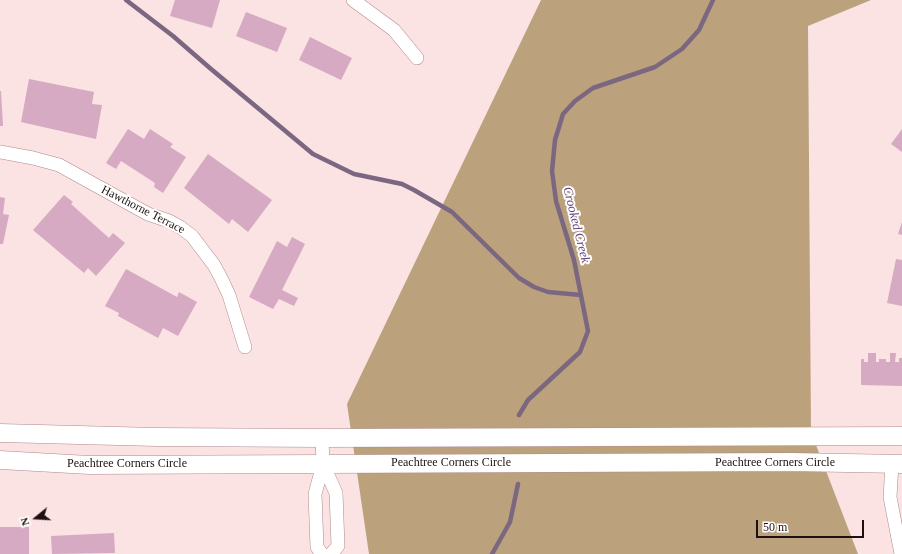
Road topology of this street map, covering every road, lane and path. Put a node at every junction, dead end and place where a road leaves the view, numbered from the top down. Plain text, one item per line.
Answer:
1 (353, 0) edge
2 (417, 58) dead end
3 (0, 152) edge
4 (245, 347) dead end
5 (0, 433) edge
6 (902, 436) edge
7 (322, 438) junction
8 (0, 460) edge
9 (322, 464) junction
10 (897, 464) edge
11 (322, 554) edge
12 (331, 554) edge
13 (900, 554) edge

1 - 2 street
3 - 4 street, Hawthorne Terrace
5 - 7 street
6 - 7 street
7 - 9 street
8 - 9 street, Peachtree Corners Circle
9 - 10 street, Peachtree Corners Circle
9 - 11 street
9 - 12 street
10 - 13 street

